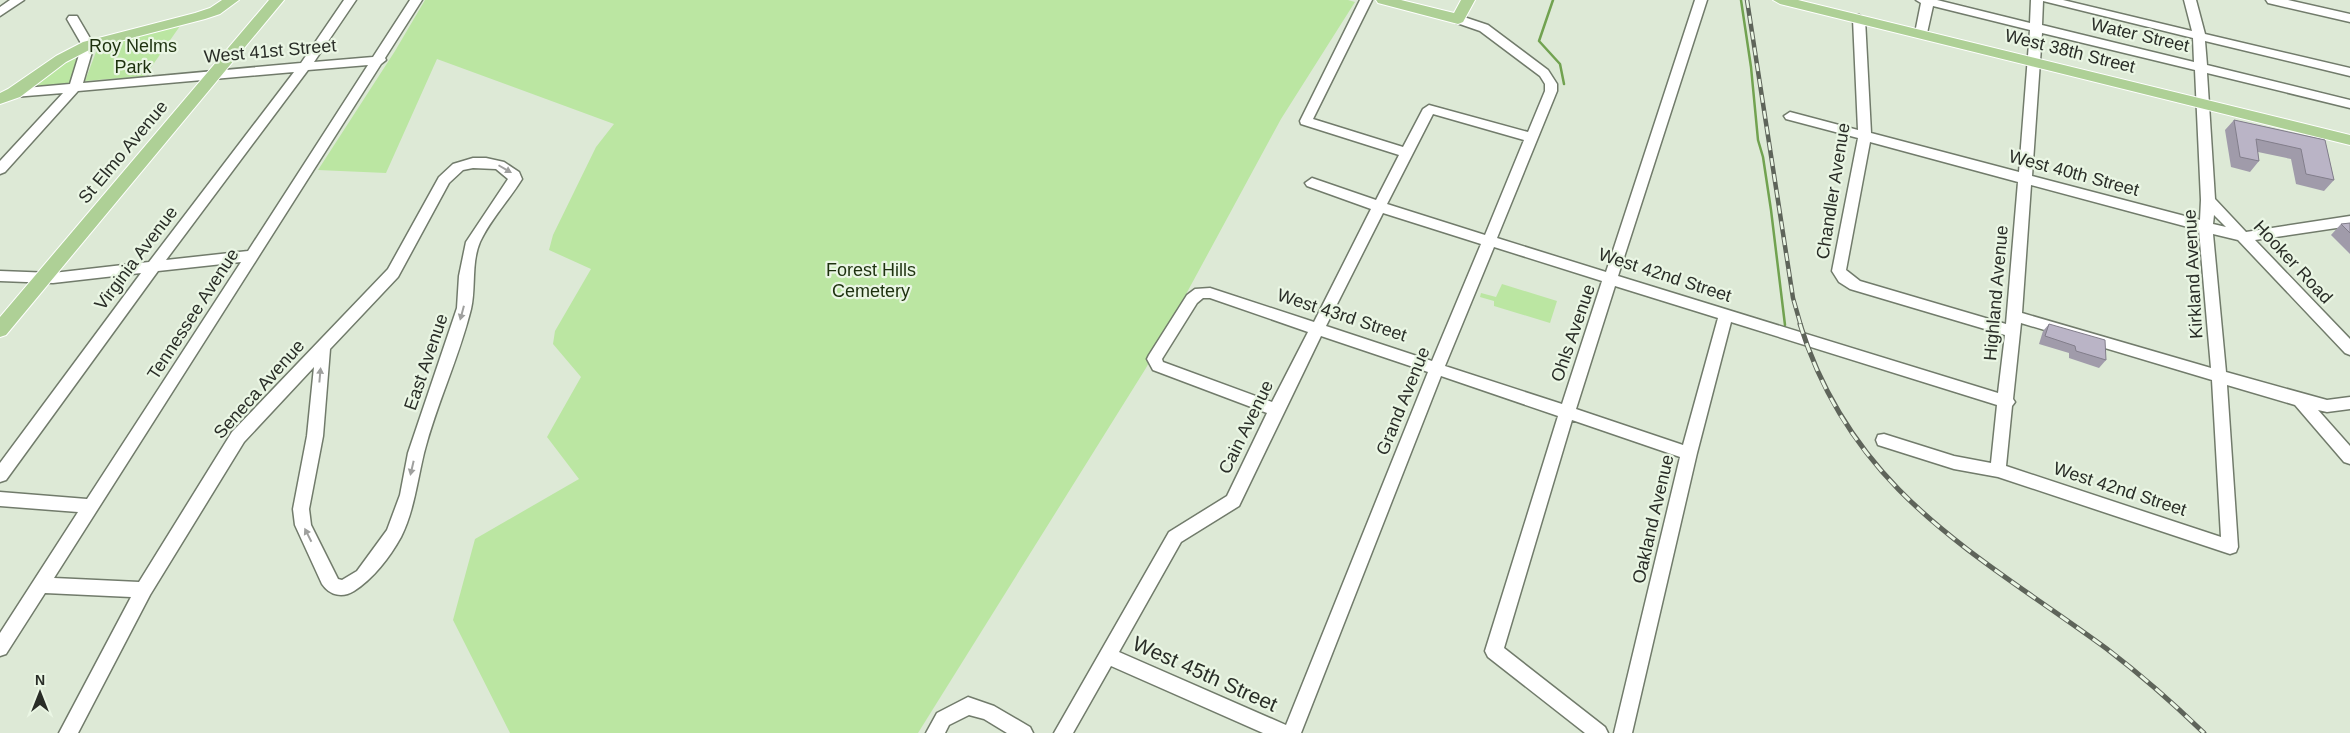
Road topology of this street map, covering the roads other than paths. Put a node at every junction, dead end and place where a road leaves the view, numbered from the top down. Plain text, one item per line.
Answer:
1 (18, 0) edge
2 (232, 0) edge
3 (276, 0) edge
4 (350, 0) edge
5 (416, 0) edge
6 (1366, 0) edge
7 (1383, 0) edge
8 (1468, 0) edge
9 (1700, 0) edge
10 (1780, 0) edge
11 (1926, 0) edge
12 (2037, 0) edge
13 (2048, 0) edge
14 (2190, 0) edge
15 (2272, 0) edge
16 (0, 12) edge
17 (2350, 18) edge
18 (1458, 19) junction
19 (1859, 19) junction
20 (73, 20) dead end
21 (2036, 28) junction
22 (1921, 33) junction
23 (2199, 35) junction
24 (88, 45) junction
25 (380, 60) junction
26 (2035, 62) junction
27 (305, 66) junction
28 (2200, 67) junction
29 (2350, 72) edge
30 (214, 75) junction
31 (75, 87) junction
32 (14, 93) junction
33 (0, 99) edge
34 (2202, 102) junction
35 (2350, 104) edge
36 (1790, 116) dead end
37 (1865, 135) junction
38 (1532, 138) junction
39 (2350, 140) edge
40 (1406, 153) junction
41 (458, 167) joint
42 (0, 169) edge
43 (2024, 179) junction
44 (1312, 184) dead end
45 (2208, 200) junction
46 (1380, 207) junction
47 (2350, 221) edge
48 (2206, 228) junction
49 (2244, 236) junction
50 (1490, 241) junction
51 (254, 256) junction
52 (155, 267) junction
53 (0, 276) edge
54 (43, 278) junction
55 (1611, 279) junction
56 (1726, 315) junction
57 (2013, 323) junction
58 (1319, 328) junction
59 (0, 330) edge
60 (323, 347) junction
61 (2350, 349) edge
62 (1437, 368) junction
63 (2219, 375) junction
64 (2300, 400) junction
65 (2007, 402) junction
66 (2350, 403) edge
67 (1276, 410) junction
68 (1567, 412) junction
69 (1884, 440) dead end
70 (1689, 453) junction
71 (2350, 457) edge
72 (1998, 470) junction
73 (0, 475) edge
74 (0, 499) edge
75 (91, 506) junction
76 (2230, 546) joint
77 (40, 585) junction
78 (144, 590) junction
79 (0, 648) edge
80 (1108, 656) junction
81 (68, 733) edge
82 (935, 733) edge
83 (1024, 733) edge
84 (1063, 733) edge
85 (1284, 733) edge
86 (1292, 733) edge
87 (1600, 733) edge
88 (1623, 733) edge

1 - 16 street
2 - 24 main road
3 - 30 main road, St Elmo Avenue
4 - 27 street, Virginia Avenue
5 - 25 street, Tennessee Avenue
6 - 40 street
7 - 18 main road
8 - 18 main road
9 - 55 street, Ohls Avenue
10 - 19 main road, West 38th Street
11 - 21 street, Water Street
11 - 22 street
12 - 21 street, Highland Avenue
13 - 23 street, Water Street
14 - 23 street, Kirkland Avenue
15 - 17 street
18 - 38 street, Grand Avenue
19 - 22 main road, West 38th Street
19 - 37 street, Chandler Avenue
20 - 24 street
21 - 26 street, Highland Avenue
21 - 28 street, Water Street
22 - 26 main road, West 38th Street
23 - 28 street, Kirkland Avenue
23 - 29 street, Water Street
24 - 31 street
24 - 32 main road
25 - 27 street, West 41st Street
25 - 51 street, Tennessee Avenue
26 - 34 main road, West 38th Street
26 - 43 street, Highland Avenue
27 - 30 street, West 41st Street
27 - 52 street, Virginia Avenue
28 - 34 street, Kirkland Avenue
28 - 35 street, Water Street
30 - 31 street, West 41st Street
30 - 54 main road, St Elmo Avenue
31 - 32 street, West 41st Street
31 - 42 street
32 - 33 main road
34 - 39 main road, West 38th Street
34 - 45 street, Kirkland Avenue
36 - 37 street, West 40th Street
37 - 43 street, West 40th Street
37 - 57 street, Chandler Avenue
38 - 40 street, Cain Avenue
38 - 50 street, Grand Avenue
40 - 46 street, Cain Avenue
41 - 60 street, Seneca Avenue
41 -> 60 street, East Avenue
43 - 48 street, West 40th Street
43 - 57 street, Highland Avenue
44 - 46 street, West 42nd Street
45 - 48 street, Kirkland Avenue
45 - 49 street, Hooker Road
46 - 50 street, West 42nd Street
46 - 58 street, Cain Avenue
47 - 49 street, West 40th Street
48 - 49 street, West 40th Street
48 - 63 street, Kirkland Avenue
49 - 61 street, Hooker Road
50 - 55 street, West 42nd Street
50 - 62 street, Grand Avenue
51 - 52 street
51 - 75 street, Tennessee Avenue
52 - 54 street
52 - 73 street, Virginia Avenue
53 - 54 street
54 - 59 main road, St Elmo Avenue
55 - 56 street, West 42nd Street
55 - 68 street, Ohls Avenue
56 - 65 street, West 42nd Street
56 - 70 street, Oakland Avenue
57 - 63 street
57 - 65 street, Highland Avenue
58 - 62 street, West 43rd Street
58 - 67 street, Cain Avenue
58 - 67 street, West 43rd Street
60 - 78 street, Seneca Avenue
62 - 68 street, West 43rd Street
62 - 86 street, Grand Avenue
63 - 64 street
63 - 76 street, Kirkland Avenue
64 - 66 street
64 - 71 street
65 - 72 street, Highland Avenue
67 - 80 street, Cain Avenue
68 - 70 street, West 43rd Street
68 - 87 street, Ohls Avenue
69 - 72 street
70 - 88 street, Oakland Avenue
72 - 76 street, West 42nd Street
74 - 75 street
75 - 77 street, Tennessee Avenue
77 - 78 street
77 - 79 street, Tennessee Avenue
78 - 81 street, Seneca Avenue
80 - 84 street, Cain Avenue
80 - 85 street, West 45th Street
82 - 83 street

